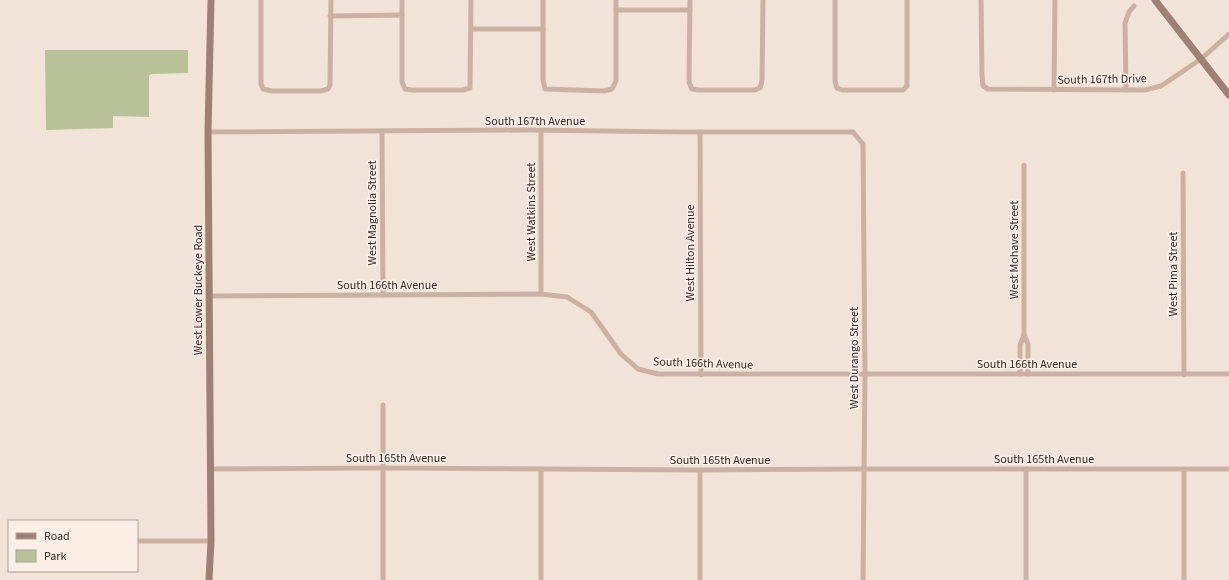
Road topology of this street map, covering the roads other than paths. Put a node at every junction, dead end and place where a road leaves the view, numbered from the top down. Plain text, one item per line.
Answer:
1 (211, 0) edge
2 (261, 0) edge
3 (331, 0) edge
4 (402, 0) edge
5 (471, 0) edge
6 (543, 0) edge
7 (616, 0) edge
8 (690, 0) edge
9 (763, 0) edge
10 (835, 0) edge
11 (907, 0) edge
12 (982, 0) edge
13 (1055, 0) edge
14 (1155, 0) edge
15 (1134, 6) dead end
16 (616, 10) junction
17 (690, 10) junction
18 (402, 15) junction
19 (330, 16) junction
20 (471, 29) junction
21 (543, 29) junction
22 (1229, 34) edge
23 (1201, 59) junction
24 (1054, 90) junction
25 (1126, 90) junction
26 (1229, 95) edge
27 (382, 131) junction
28 (541, 131) junction
29 (208, 132) junction
30 (700, 132) junction
31 (859, 138) joint
32 (1024, 165) dead end
33 (1183, 173) dead end
34 (541, 294) junction
35 (383, 295) junction
36 (209, 296) junction
37 (1024, 335) junction
38 (1020, 354) junction
39 (1028, 354) junction
40 (1020, 374) junction
41 (1028, 374) junction
42 (1184, 374) junction
43 (1229, 374) edge
44 (701, 375) junction
45 (865, 375) junction
46 (383, 405) dead end
47 (383, 468) junction
48 (863, 468) junction
49 (210, 469) junction
50 (541, 469) junction
51 (1026, 469) junction
52 (1184, 469) junction
53 (1229, 469) edge
54 (700, 470) junction
55 (211, 541) junction
56 (138, 542) edge
57 (209, 580) edge
58 (383, 580) edge
59 (541, 580) edge
60 (700, 580) edge
61 (863, 580) edge
62 (1026, 580) edge
63 (1184, 580) edge

1 - 29 main road, West Lower Buckeye Road
2 - 19 street
3 - 19 street
4 - 18 street
5 - 20 street
6 - 21 street
7 - 16 street
8 - 17 street
9 - 17 street
10 - 11 street
12 - 24 street, South 167th Drive
13 - 24 street
14 - 23 main road
15 - 25 street
16 - 17 street
16 - 21 street
18 - 19 street
18 - 20 street
20 - 21 street
22 - 23 street, South 167th Drive
23 - 25 street, South 167th Drive
23 - 26 main road
24 - 25 street, South 167th Drive
27 - 28 street, South 167th Avenue
27 - 29 street, South 167th Avenue
27 - 35 street, West Magnolia Street
28 - 30 street, South 167th Avenue
28 - 34 street, West Watkins Street
29 - 36 main road, West Lower Buckeye Road
30 - 31 street, South 167th Avenue
30 - 44 street, West Hilton Avenue
31 - 45 street, West Durango Street
32 - 37 street, West Mohave Street
33 - 42 street, West Pima Street
34 - 35 street, South 166th Avenue
34 - 44 street, South 166th Avenue
35 - 36 street, South 166th Avenue
36 - 49 main road, West Lower Buckeye Road
37 - 38 street, West Mohave Street
37 - 39 street, West Mohave Street
38 - 39 street
38 - 40 street, West Mohave Street
39 - 41 street, West Mohave Street
40 - 41 street, South 166th Avenue
40 - 45 street, South 166th Avenue
41 - 42 street, South 166th Avenue
42 - 43 street, South 166th Avenue
44 - 45 street, South 166th Avenue
45 - 48 street, West Durango Street
46 - 47 street
47 - 49 street, South 165th Avenue
47 - 50 street, South 165th Avenue
47 - 58 street
48 - 51 street, South 165th Avenue
48 - 54 street, South 165th Avenue
48 - 61 street, West Durango Street
49 - 55 main road, West Lower Buckeye Road
50 - 54 street, South 165th Avenue
50 - 59 street
51 - 52 street, South 165th Avenue
51 - 62 street
52 - 53 street, South 165th Avenue
52 - 63 street
54 - 60 street
55 - 56 street
55 - 57 main road, West Lower Buckeye Road

